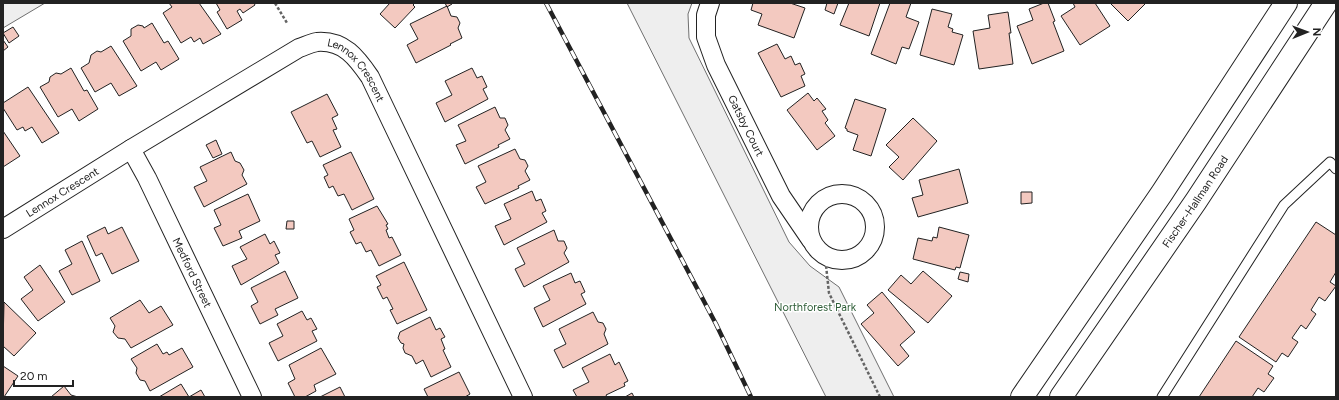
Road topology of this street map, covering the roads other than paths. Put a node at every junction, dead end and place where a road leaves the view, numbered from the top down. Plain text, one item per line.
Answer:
1 (710, 3) edge
2 (1286, 3) edge
3 (1326, 3) edge
4 (131, 149) junction
5 (1336, 169) edge
6 (3, 229) edge
7 (811, 240) junction
8 (252, 397) edge
9 (523, 397) edge
10 (1022, 397) edge
11 (1061, 397) edge
12 (1162, 397) edge

1 - 7 street, Gatsby Court
2 - 10 main road
3 - 11 main road, Fischer-Hallman Road
4 - 6 street, Lennox Crescent
4 - 8 street, Medford Street
4 - 9 street, Lennox Crescent
5 - 12 lane
7 - 7 street, Gatsby Court

